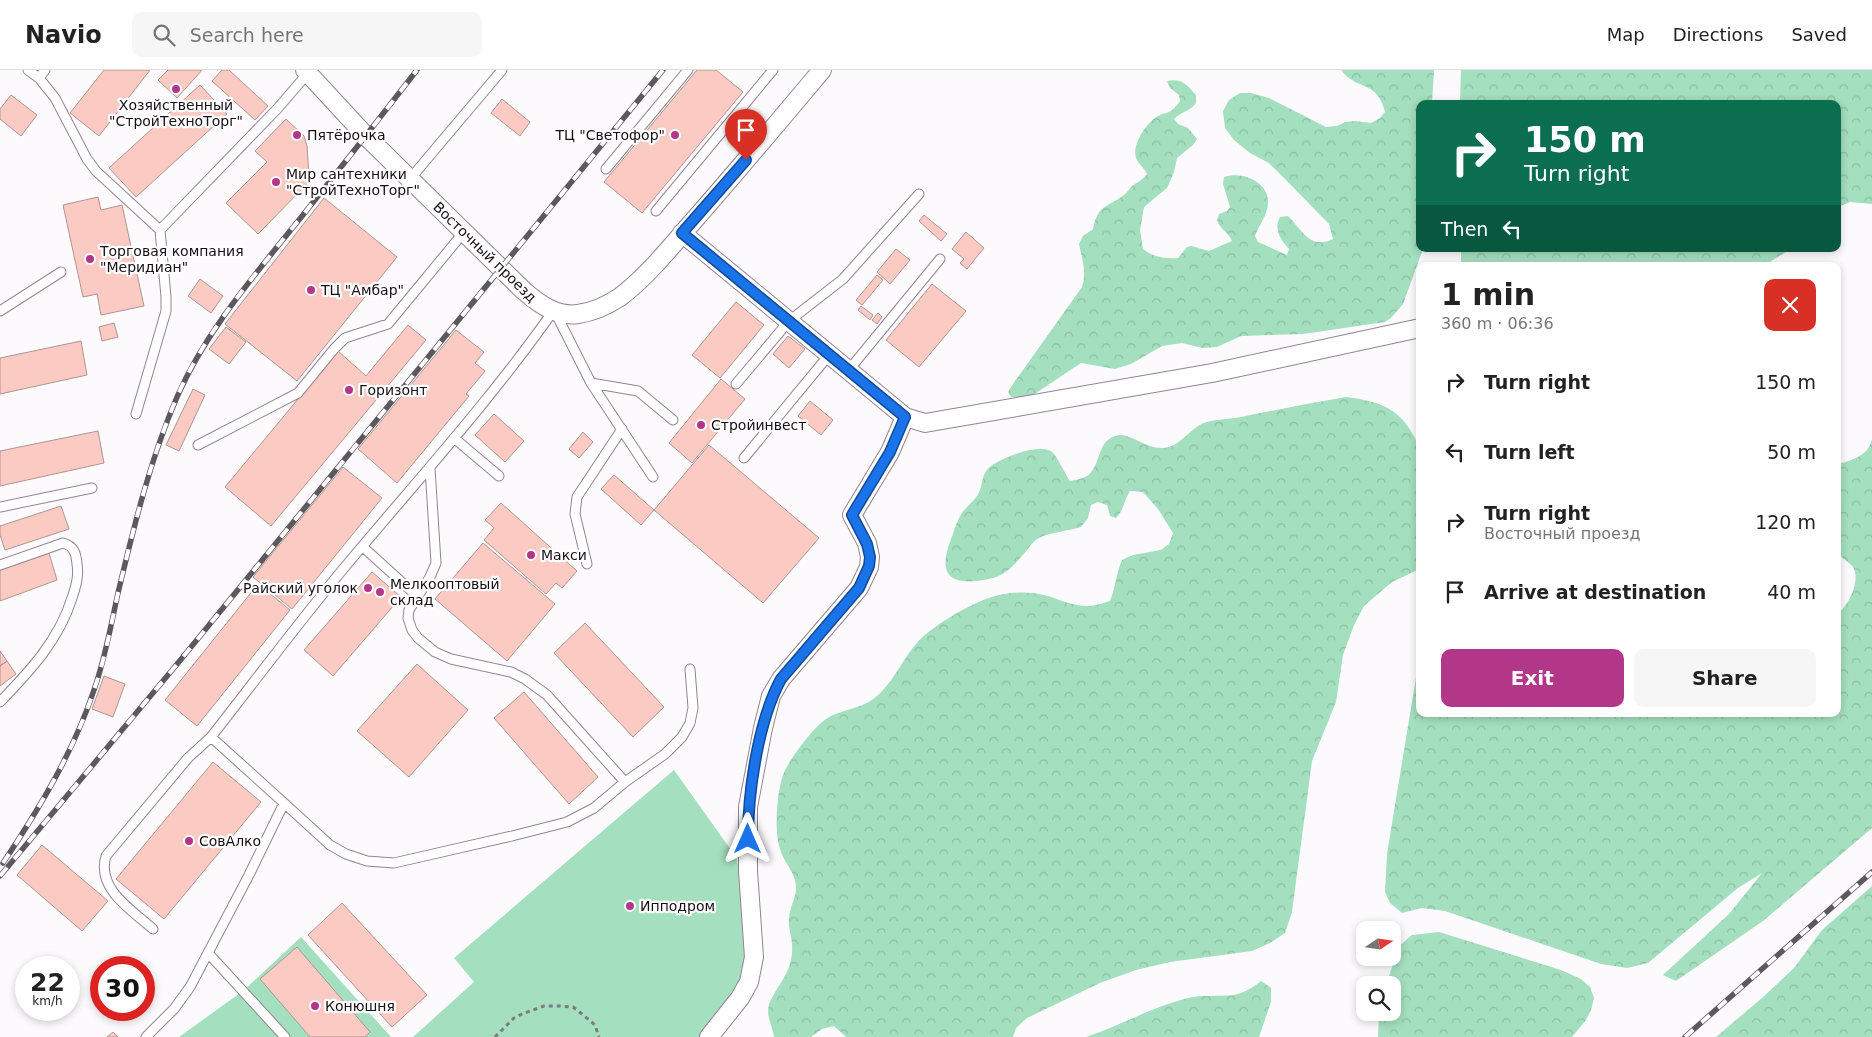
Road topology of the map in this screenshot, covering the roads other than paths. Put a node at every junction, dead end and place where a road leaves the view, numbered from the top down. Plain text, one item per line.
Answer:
1 (28, 70) edge
2 (45, 70) edge
3 (502, 70) edge
4 (688, 70) edge
5 (774, 70) edge
6 (822, 70) edge
7 (306, 71) edge
8 (39, 78) junction
9 (606, 169) dead end
10 (410, 179) junction
11 (919, 194) dead end
12 (656, 211) dead end
13 (160, 230) junction
14 (464, 232) junction
15 (682, 233) junction
16 (940, 259) dead end
17 (62, 272) dead end
18 (554, 310) junction
19 (0, 312) edge
20 (789, 322) junction
21 (1416, 329) edge
22 (829, 355) junction
23 (848, 371) junction
24 (591, 382) junction
25 (736, 384) dead end
26 (136, 414) dead end
27 (905, 417) junction
28 (673, 420) dead end
29 (622, 429) junction
30 (454, 438) junction
31 (198, 446) dead end
32 (744, 458) dead end
33 (430, 468) junction
34 (498, 476) dead end
35 (653, 477) dead end
36 (92, 488) dead end
37 (0, 507) edge
38 (363, 547) junction
39 (587, 564) dead end
40 (0, 565) edge
41 (417, 596) junction
42 (690, 669) dead end
43 (0, 702) edge
44 (211, 737) junction
45 (625, 782) junction
46 (284, 803) junction
47 (153, 929) dead end
48 (208, 953) junction
49 (146, 1037) edge
50 (285, 1037) edge
51 (710, 1037) edge

1 - 8 lane
2 - 8 lane
3 - 10 lane
4 - 9 lane
5 - 12 lane
6 - 15 street, Восточный проезд
7 - 10 street, Восточный проезд
7 - 13 lane
8 - 13 lane
10 - 14 street, Восточный проезд
11 - 20 lane
13 - 26 lane
14 - 18 street, Восточный проезд
14 - 31 lane
15 - 18 street, Восточный проезд
15 - 20 street
16 - 23 lane
17 - 19 lane
18 - 24 lane
18 - 30 lane
20 - 22 street
20 - 25 lane
21 - 27 street
22 - 23 street
22 - 32 lane
23 - 27 street
24 - 28 lane
24 - 29 lane
27 - 51 street
29 - 35 lane
29 - 39 lane
30 - 33 lane
30 - 34 lane
33 - 38 lane
33 - 41 lane
36 - 37 lane
38 - 41 lane
38 - 44 lane
40 - 43 lane
41 - 45 lane
42 - 45 lane
44 - 46 lane
44 - 47 lane
45 - 46 lane
46 - 48 lane
48 - 49 lane
48 - 50 lane

